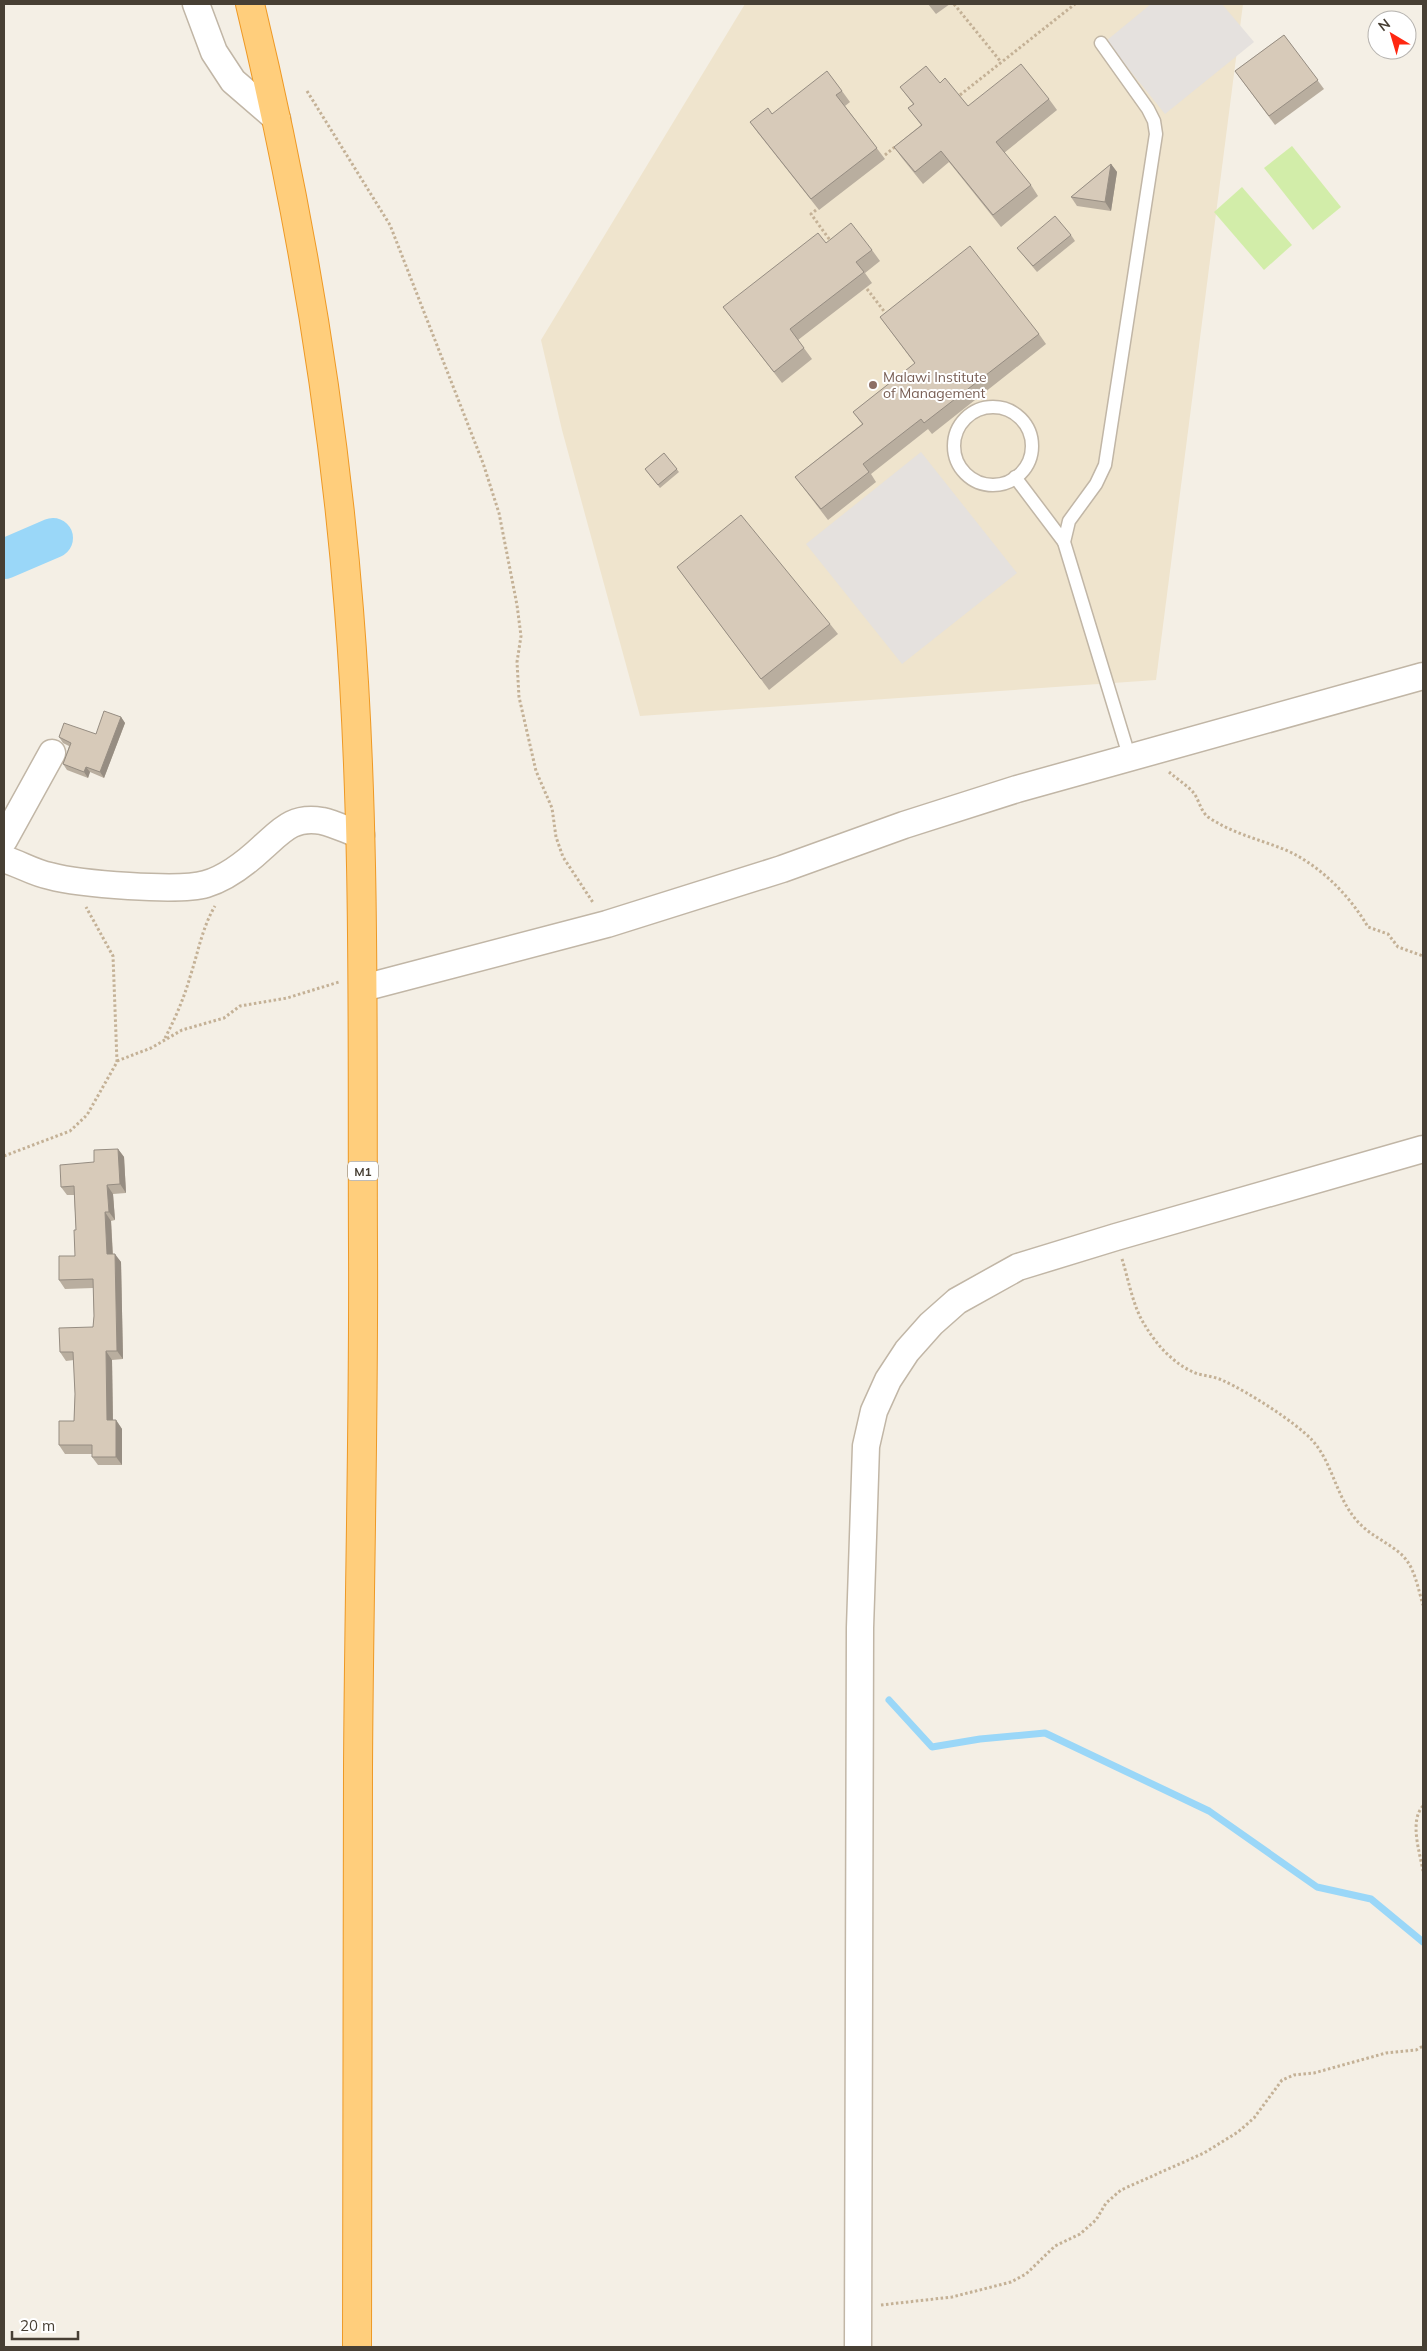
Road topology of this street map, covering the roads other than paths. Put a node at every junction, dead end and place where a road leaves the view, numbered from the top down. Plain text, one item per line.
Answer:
1 (196, 4) edge
2 (250, 4) edge
3 (1100, 43) dead end
4 (277, 119) junction
5 (1015, 477) junction
6 (1064, 542) junction
7 (1423, 676) edge
8 (52, 753) dead end
9 (1130, 759) junction
10 (361, 835) junction
11 (4, 840) edge
12 (4, 859) edge
13 (363, 980) junction
14 (1423, 1149) edge
15 (357, 2347) edge
16 (858, 2347) edge

1 - 4 street
2 - 4 highway, M1
3 - 6 lane
4 - 10 highway, M1
5 - 5 lane
5 - 6 lane
6 - 9 lane
7 - 9 street
8 - 11 street
9 - 13 street
10 - 12 street
10 - 13 highway, M1
13 - 15 highway, M1
14 - 16 street

